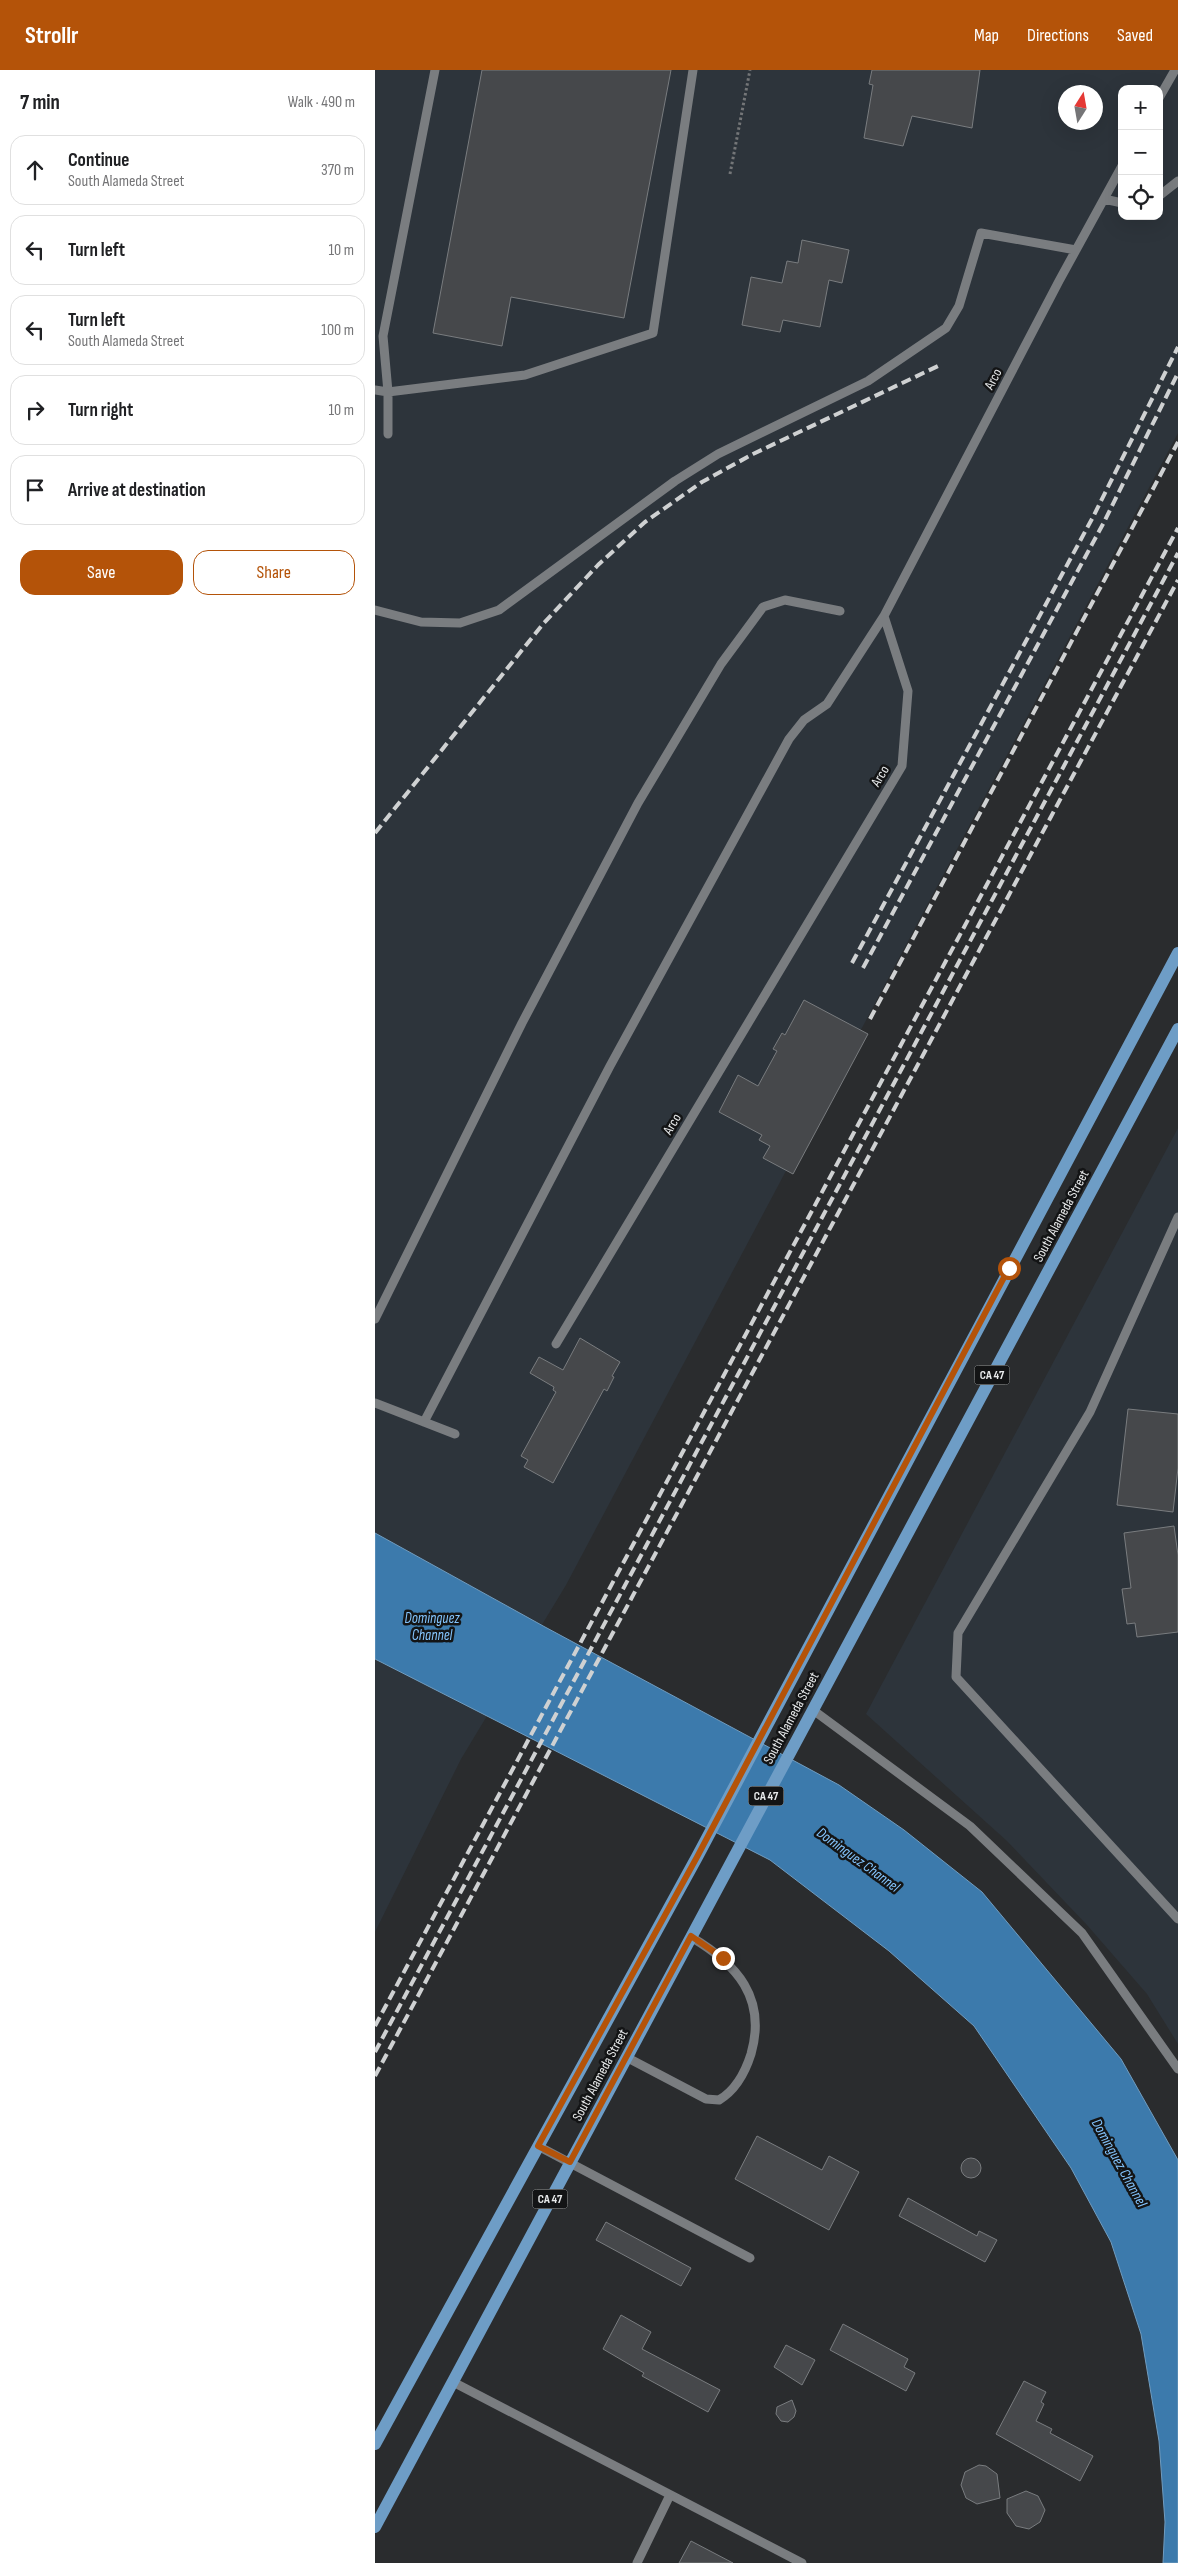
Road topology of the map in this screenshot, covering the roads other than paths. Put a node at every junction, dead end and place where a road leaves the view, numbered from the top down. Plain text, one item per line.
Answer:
1 (435, 70) edge
2 (693, 70) edge
3 (1175, 70) edge
4 (1163, 91) edge
5 (1118, 173) edge
6 (1177, 183) edge
7 (1163, 193) edge
8 (1104, 199) junction
9 (1118, 202) edge
10 (1076, 250) junction
11 (375, 390) edge
12 (388, 392) junction
13 (388, 434) dead end
14 (375, 610) edge
15 (840, 611) dead end
16 (884, 616) junction
17 (1178, 953) edge
18 (1178, 1029) edge
19 (1178, 1217) edge
20 (375, 1319) edge
21 (556, 1344) dead end
22 (377, 1404) edge
23 (424, 1422) junction
24 (455, 1434) dead end
25 (810, 1715) junction
26 (1174, 1908) edge
27 (1178, 1919) edge
28 (691, 1936) junction
29 (626, 2057) junction
30 (1178, 2069) edge
31 (538, 2146) junction
32 (570, 2162) junction
33 (750, 2258) dead end
34 (453, 2382) junction
35 (375, 2444) edge
36 (670, 2495) junction
37 (375, 2527) edge
38 (637, 2563) edge
39 (802, 2563) edge

1 - 12 lane
2 - 12 lane
3 - 4 lane
5 - 8 lane, Arco
6 - 7 lane
8 - 9 lane
8 - 10 lane, Arco
10 - 14 lane
10 - 16 lane, Arco
11 - 12 lane
12 - 13 lane
15 - 20 lane
16 - 21 lane, Arco
16 - 23 lane
17 - 31 main road, South Alameda Street / CA 47
18 - 25 main road, South Alameda Street / CA 47
19 - 26 lane
22 - 23 lane
23 - 24 lane
25 - 28 main road, South Alameda Street / CA 47
25 - 30 lane
26 - 27 lane
28 - 29 main road, South Alameda Street / CA 47
28 - 29 lane
29 - 32 main road, South Alameda Street / CA 47
31 - 32 lane
31 - 35 main road, South Alameda Street / CA 47
32 - 33 lane
32 - 34 main road, South Alameda Street / CA 47
34 - 36 lane
34 - 37 main road, South Alameda Street / CA 47
36 - 38 lane
36 - 39 lane

